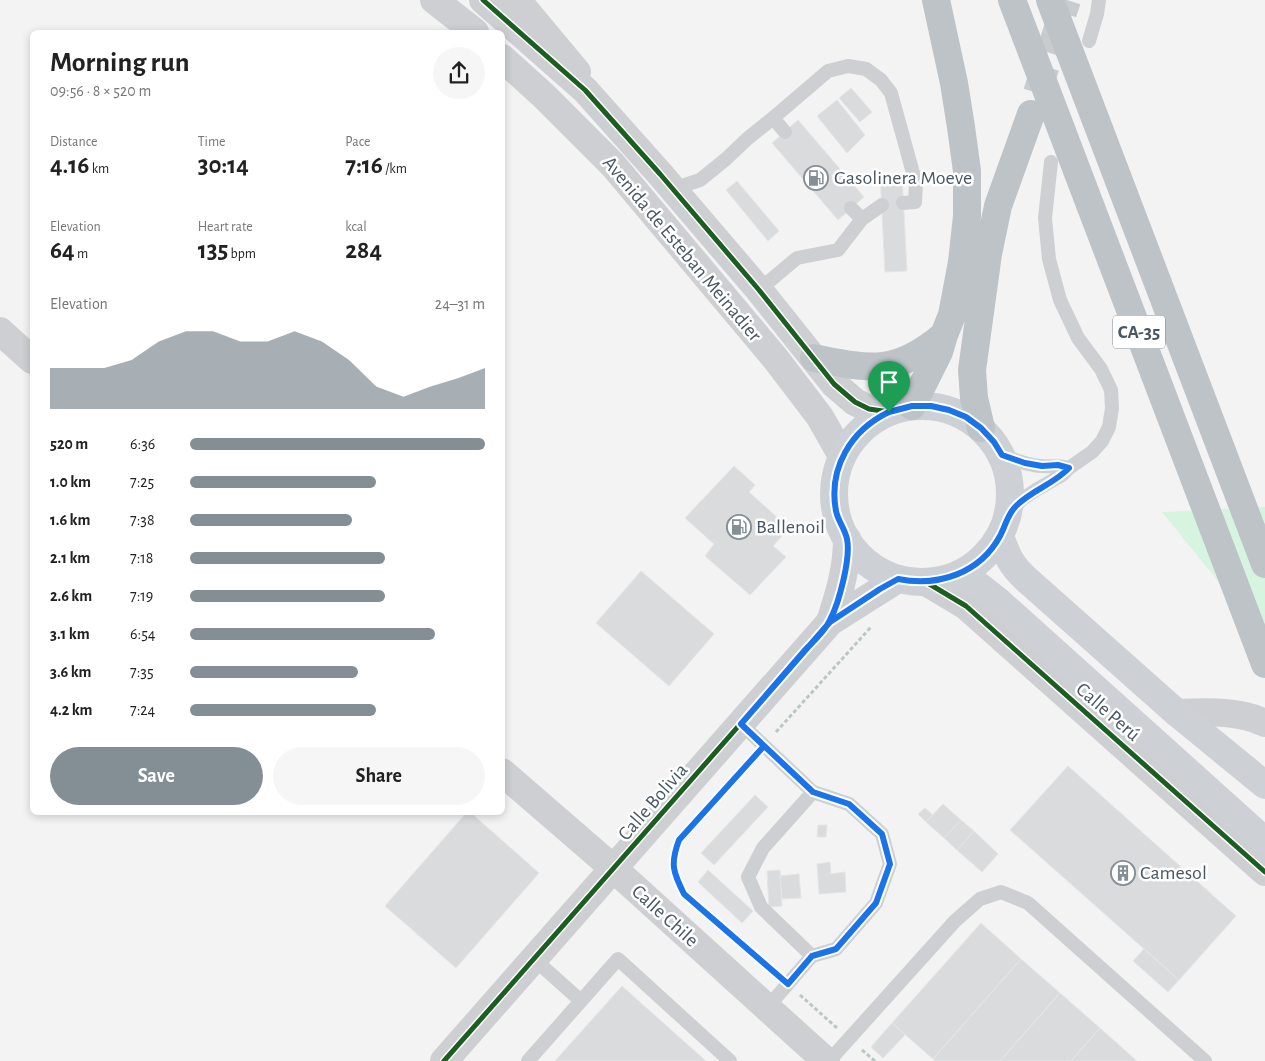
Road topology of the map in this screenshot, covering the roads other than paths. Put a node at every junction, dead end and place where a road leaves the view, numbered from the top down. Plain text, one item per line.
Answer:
1 (434, 0) edge
2 (483, 0) edge
3 (517, 0) edge
4 (936, 0) edge
5 (1012, 0) edge
6 (1050, 0) edge
7 (1099, 0) edge
8 (472, 30) edge
9 (1089, 41) dead end
10 (505, 61) edge
11 (1031, 114) tunnel mouth
12 (774, 118) junction
13 (785, 132) dead end
14 (1051, 162) dead end
15 (666, 181) junction
16 (903, 203) dead end
17 (882, 205) dead end
18 (851, 208) dead end
19 (862, 219) junction
20 (759, 290) junction
21 (0, 331) edge
22 (944, 335) junction
23 (30, 358) edge
24 (814, 358) junction
25 (901, 409) junction
26 (981, 428) junction
27 (1002, 455) junction
28 (842, 456) junction
29 (1069, 468) junction
30 (1004, 524) junction
31 (847, 539) junction
32 (1265, 564) edge
33 (956, 576) junction
34 (898, 579) junction
35 (926, 582) junction
36 (830, 622) junction
37 (1265, 664) edge
38 (1177, 713) junction
39 (1265, 723) edge
40 (741, 724) junction
41 (505, 775) edge
42 (1265, 785) edge
43 (813, 792) junction
44 (1265, 841) edge
45 (614, 869) junction
46 (1265, 872) edge
47 (812, 956) junction
48 (534, 959) junction
49 (581, 1002) junction
50 (767, 1008) junction
51 (444, 1061) edge
52 (528, 1061) edge
53 (730, 1061) edge
54 (828, 1061) edge
55 (1205, 1061) edge

1 - 8 street
2 - 15 street, Avenida de Esteban Meinadier
3 - 15 street
4 - 22 highway
5 - 37 highway, CA-35
6 - 32 highway, CA-35
7 - 9 lane
10 - 28 street, Avenida de Esteban Meinadier
11 - 26 highway
12 - 13 lane
12 - 15 lane
12 - 16 lane
14 - 29 lane
15 - 20 street, Avenida de Esteban Meinadier
17 - 19 lane
18 - 19 lane
19 - 20 lane
20 - 24 street, Avenida de Esteban Meinadier
21 - 23 street
22 - 24 highway
22 - 25 highway
24 - 25 street, Avenida de Esteban Meinadier
25 - 26 main road
25 - 28 main road
26 - 27 main road
27 - 29 lane
27 - 30 main road
28 - 31 main road
29 - 30 lane
30 - 33 main road
30 - 38 main road
31 - 34 main road
31 - 36 street, Calle Bolivia
33 - 35 main road
33 - 44 main road, Calle Perú
34 - 35 main road
34 - 36 street, Calle Bolivia
35 - 46 street, Calle Perú
36 - 40 street, Calle Bolivia
38 - 39 street
38 - 42 main road
40 - 43 lane
40 - 45 street, Calle Bolivia
41 - 45 street, Calle Chile
43 - 47 lane
43 - 47 lane
45 - 48 street, Calle Bolivia
45 - 50 street, Calle Chile
47 - 50 lane
48 - 49 lane
48 - 51 street, Calle Bolivia
49 - 52 lane
49 - 53 lane
50 - 54 street, Calle Chile
54 - 55 lane

